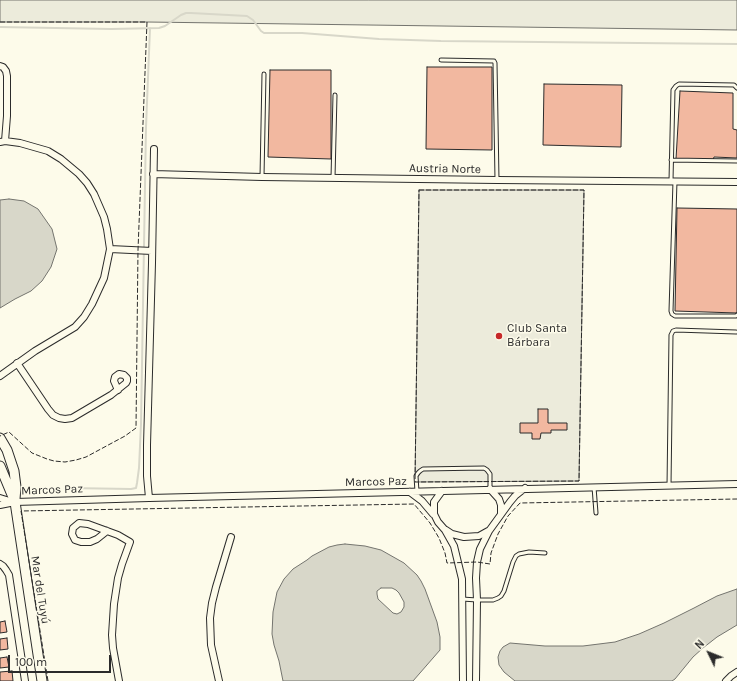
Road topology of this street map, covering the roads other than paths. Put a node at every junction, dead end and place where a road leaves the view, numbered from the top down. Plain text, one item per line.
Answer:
1 (441, 60) dead end
2 (0, 66) edge
3 (264, 74) dead end
4 (737, 88) edge
5 (335, 95) dead end
6 (2, 141) edge
7 (154, 149) dead end
8 (671, 160) junction
9 (737, 161) edge
10 (153, 174) junction
11 (262, 177) junction
12 (333, 178) junction
13 (497, 180) junction
14 (673, 181) junction
15 (737, 182) edge
16 (110, 249) junction
17 (150, 251) junction
18 (737, 315) edge
19 (736, 332) edge
20 (17, 363) junction
21 (0, 376) edge
22 (118, 390) dead end
23 (0, 438) edge
24 (0, 466) edge
25 (737, 484) edge
26 (669, 486) junction
27 (594, 487) junction
28 (524, 488) junction
29 (490, 489) junction
30 (442, 491) junction
31 (410, 492) junction
32 (418, 492) junction
33 (0, 498) edge
34 (149, 498) junction
35 (15, 502) junction
36 (0, 505) edge
37 (596, 513) dead end
38 (434, 514) junction
39 (501, 514) junction
40 (445, 530) junction
41 (107, 531) junction
42 (489, 531) junction
43 (231, 537) dead end
44 (545, 553) dead end
45 (0, 564) edge
46 (462, 599) junction
47 (477, 600) junction
48 (737, 672) edge
49 (25, 681) edge
50 (42, 681) edge
51 (119, 681) edge
52 (219, 681) edge
53 (463, 681) edge
54 (476, 681) edge
55 (726, 681) edge

1 - 13 lane
2 - 6 street
3 - 11 lane
4 - 8 lane
5 - 12 lane
6 - 16 street
7 - 10 street
8 - 9 lane
8 - 14 lane
10 - 11 street, Austria Norte
10 - 17 street
11 - 12 street, Austria Norte
12 - 13 street, Austria Norte
13 - 14 street, Austria Norte
14 - 15 street, Austria Norte
14 - 18 lane
16 - 17 street
16 - 20 street
17 - 34 street
19 - 26 lane
20 - 21 street
20 - 22 street
23 - 35 street
24 - 35 street
25 - 26 street, Marcos Paz
26 - 27 street, Marcos Paz
27 - 28 street, Marcos Paz
27 - 37 lane
28 - 29 street, Marcos Paz
28 - 39 street
29 - 30 street, Marcos Paz
29 - 32 lane
29 - 39 street
30 - 32 street, Marcos Paz
30 - 38 street
31 - 32 street, Marcos Paz
31 - 34 street, Marcos Paz
31 - 38 street
33 - 35 street
34 - 35 street, Marcos Paz
35 - 36 street
35 - 50 street, Mar del Tuyú
38 - 40 street
39 - 42 street
40 - 42 street
40 - 46 street
41 - 41 street
41 - 51 street
42 - 47 street
43 - 52 street
44 - 47 lane
45 - 49 street
46 - 47 lane
46 - 53 street
47 - 54 street
48 - 55 street

